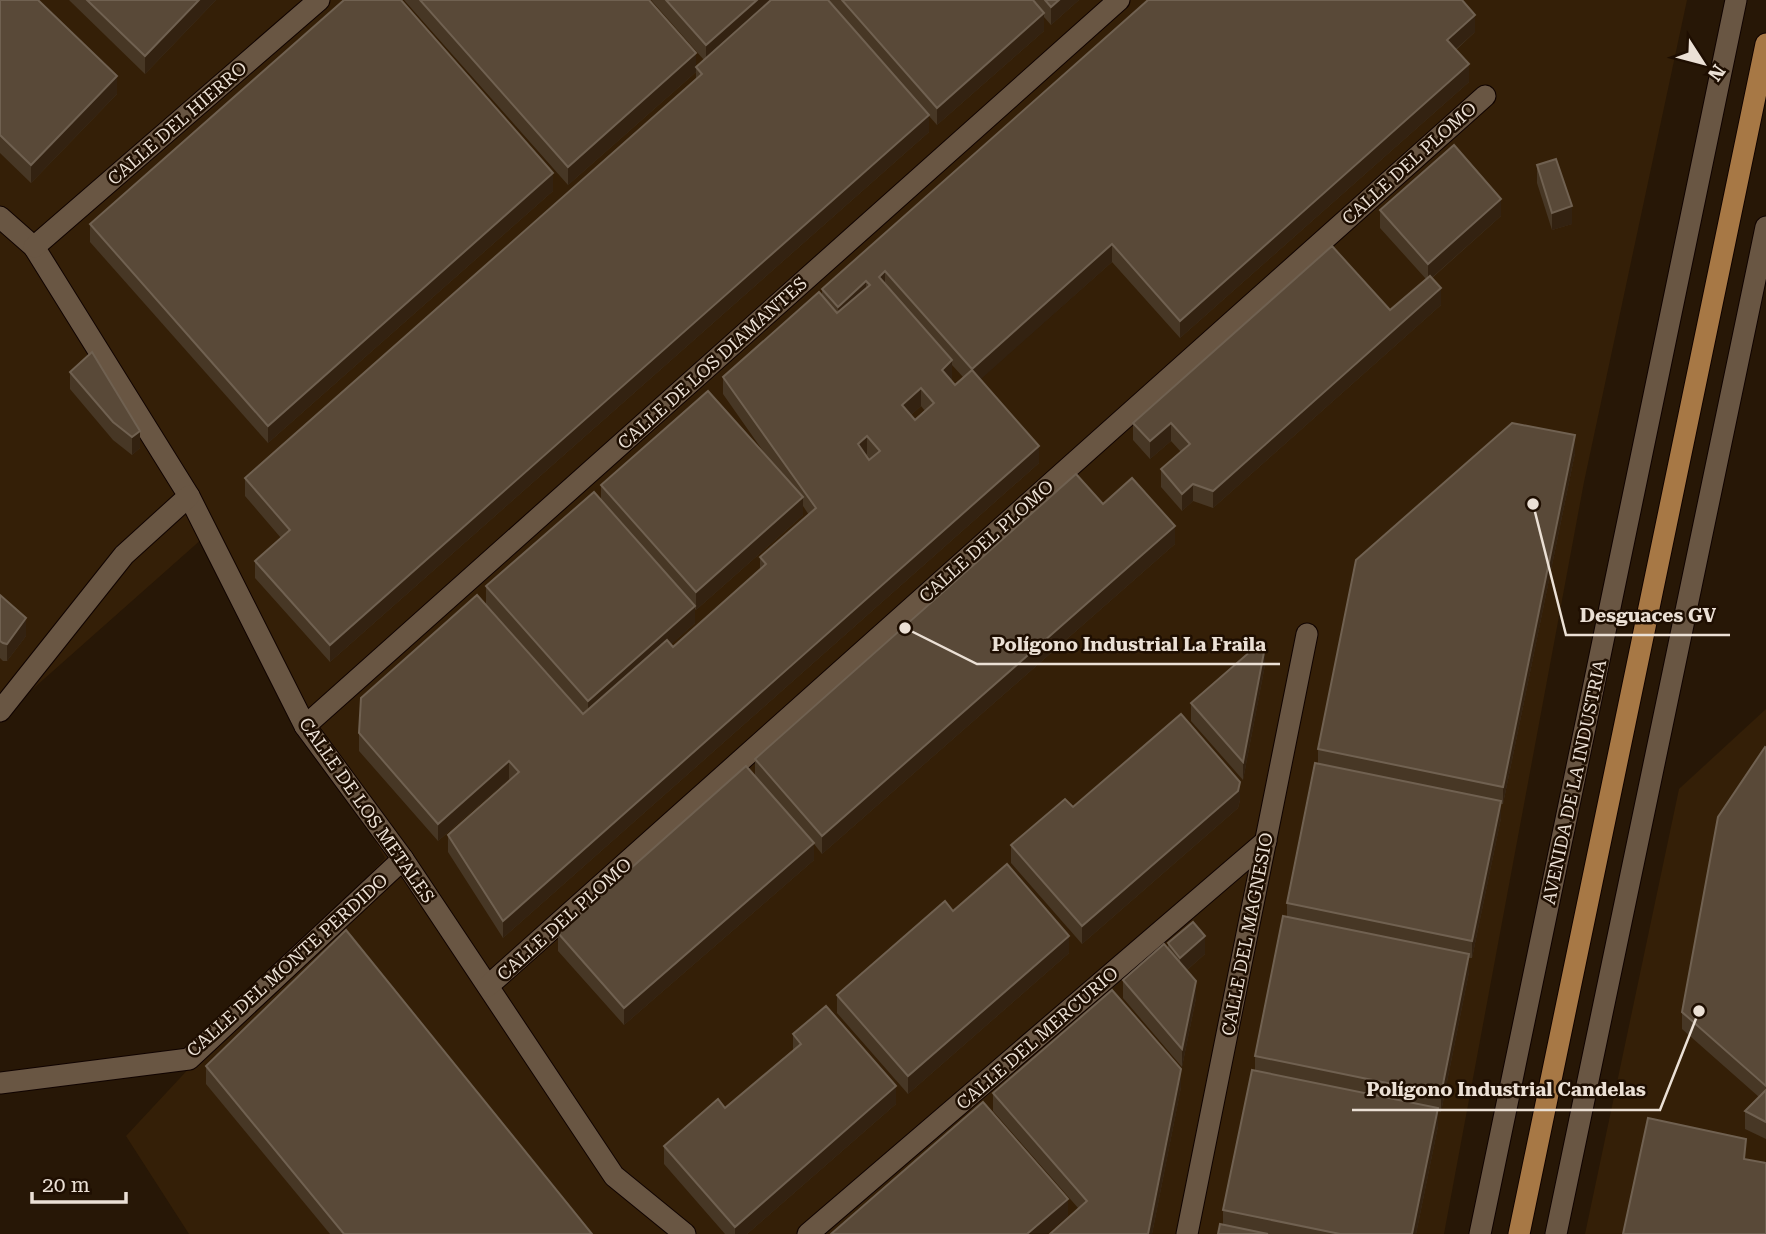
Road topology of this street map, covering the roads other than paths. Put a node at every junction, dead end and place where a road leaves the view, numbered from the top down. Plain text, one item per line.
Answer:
1 (319, 0) edge
2 (1119, 0) edge
3 (1736, 0) edge
4 (1766, 44) edge
5 (1485, 96) dead end
6 (0, 217) edge
7 (1766, 227) edge
8 (34, 247) junction
9 (189, 496) junction
10 (1307, 634) dead end
11 (0, 711) edge
12 (305, 726) junction
13 (1266, 841) junction
14 (403, 859) junction
15 (488, 986) junction
16 (0, 1083) edge
17 (685, 1234) edge
18 (807, 1234) edge
19 (1187, 1234) edge
20 (1480, 1234) edge
21 (1519, 1234) edge
22 (1556, 1234) edge

1 - 8 street, CALLE DEL HIERRO
2 - 12 street, CALLE DE LOS DIAMANTES
3 - 20 street, AVENIDA DE LA INDUSTRIA
4 - 21 main road
5 - 15 street, CALLE DEL PLOMO
6 - 8 street, CALLE DE LOS METALES
7 - 22 street
8 - 9 street, CALLE DE LOS METALES
9 - 11 street
9 - 12 street, CALLE DE LOS METALES
10 - 13 street, CALLE DEL MAGNESIO
12 - 14 street, CALLE DE LOS METALES
13 - 18 street, CALLE DEL MERCURIO
13 - 19 street, CALLE DEL MAGNESIO
14 - 15 street, CALLE DE LOS METALES
14 - 16 street, CALLE DEL MONTE PERDIDO
15 - 17 street, CALLE DE LOS METALES

